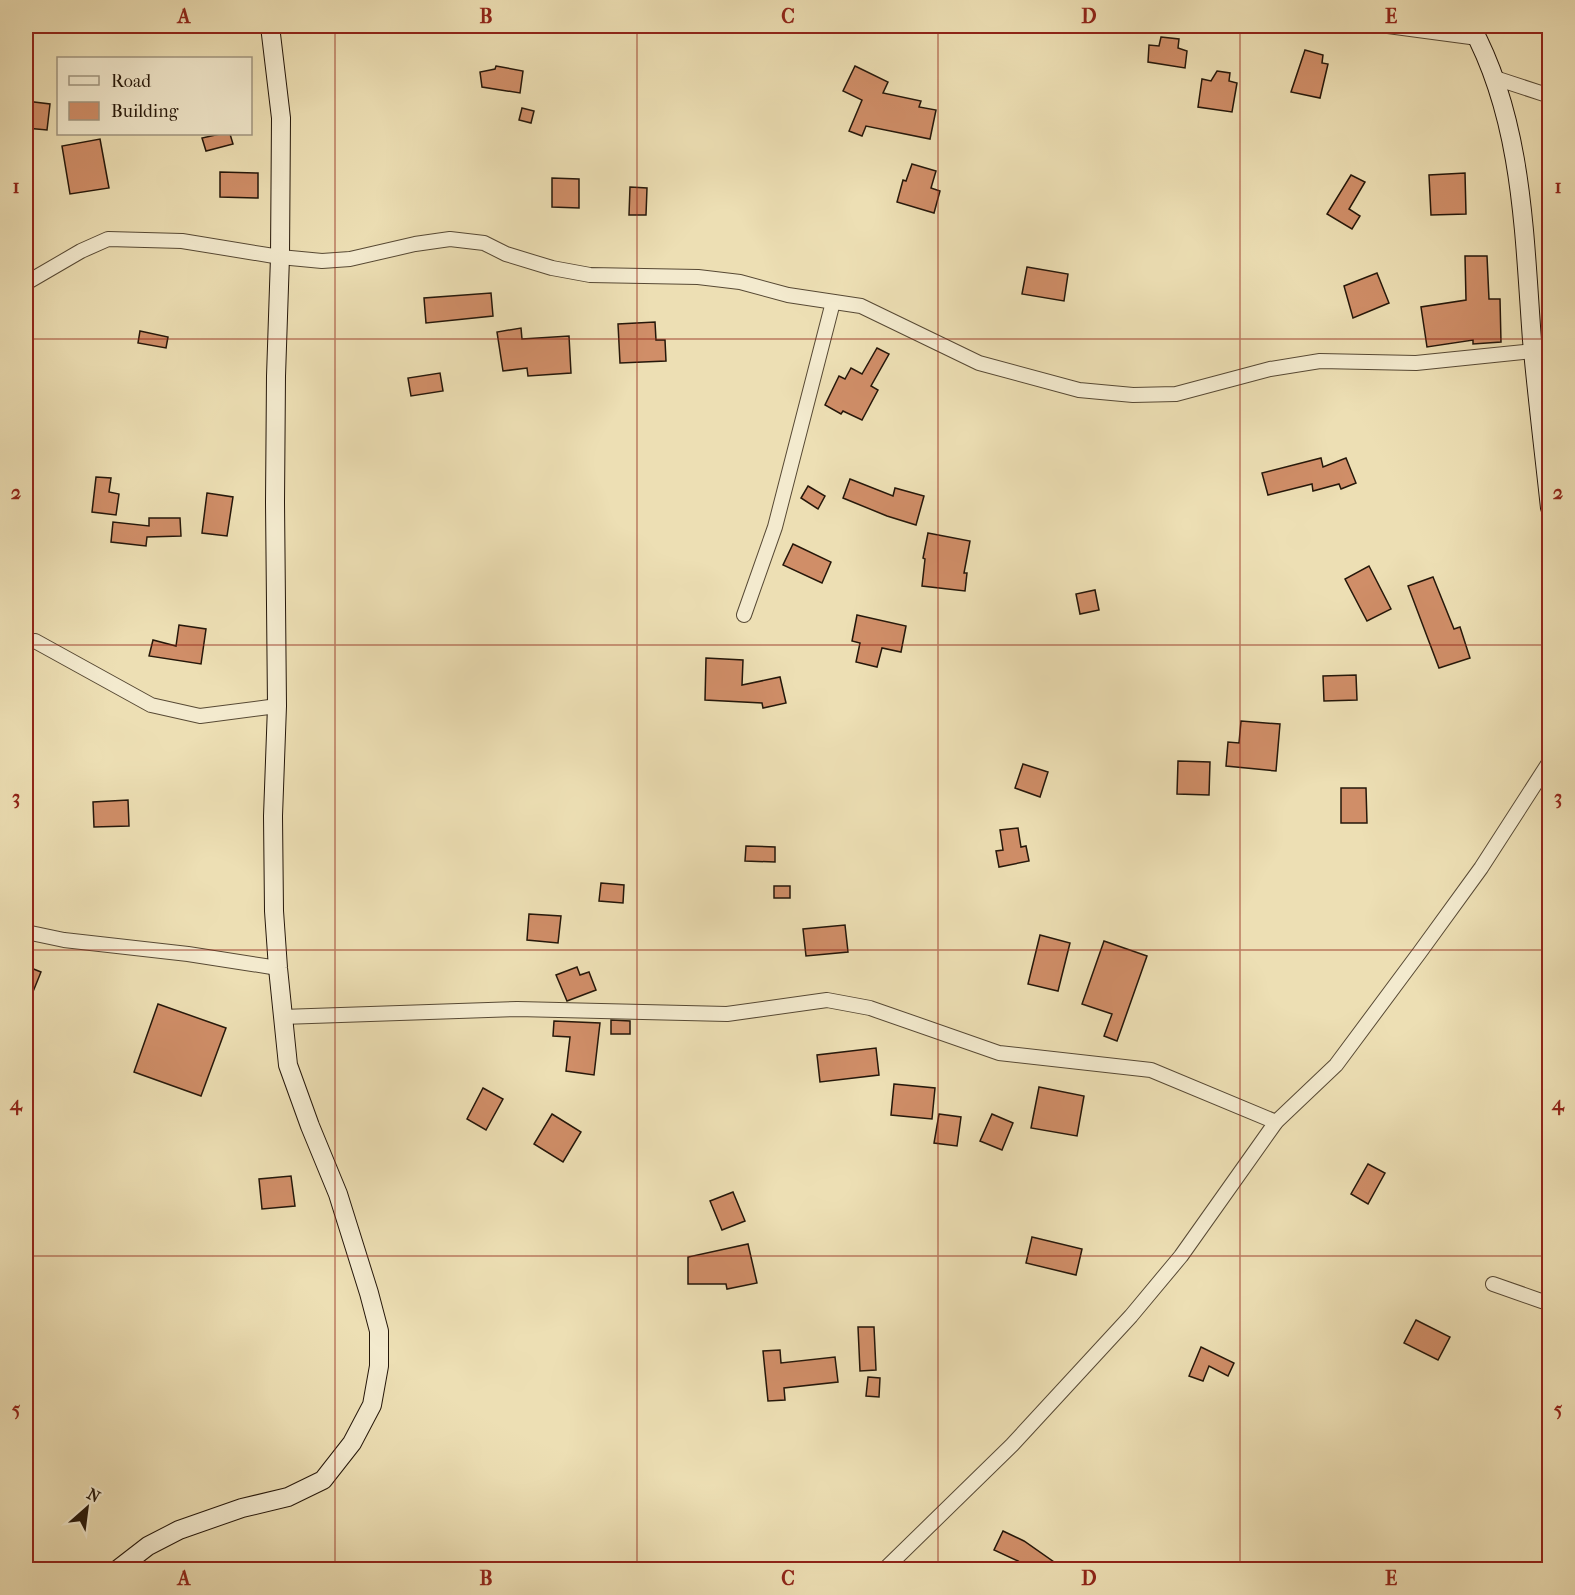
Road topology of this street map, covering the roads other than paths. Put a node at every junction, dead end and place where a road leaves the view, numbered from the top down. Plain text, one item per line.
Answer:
1 (270, 26) edge
2 (1388, 26) edge
3 (1474, 32) edge
4 (1495, 78) junction
5 (1550, 96) edge
6 (280, 257) junction
7 (26, 283) edge
8 (834, 302) junction
9 (1533, 351) junction
10 (1550, 508) edge
11 (744, 615) dead end
12 (36, 641) dead end
13 (277, 706) junction
14 (1550, 761) edge
15 (26, 932) edge
16 (278, 968) junction
17 (282, 1017) junction
18 (1276, 1122) junction
19 (1493, 1284) dead end
20 (1550, 1304) edge
21 (117, 1569) edge
22 (884, 1569) edge

1 - 6 street
2 - 3 street
3 - 4 street
4 - 5 street
4 - 9 street
6 - 7 street
6 - 8 street
6 - 13 street
8 - 9 street
8 - 11 street
9 - 10 street
12 - 13 street
13 - 16 street
14 - 18 street
15 - 16 street
16 - 17 street
17 - 18 street
17 - 21 street
18 - 22 street
19 - 20 street

